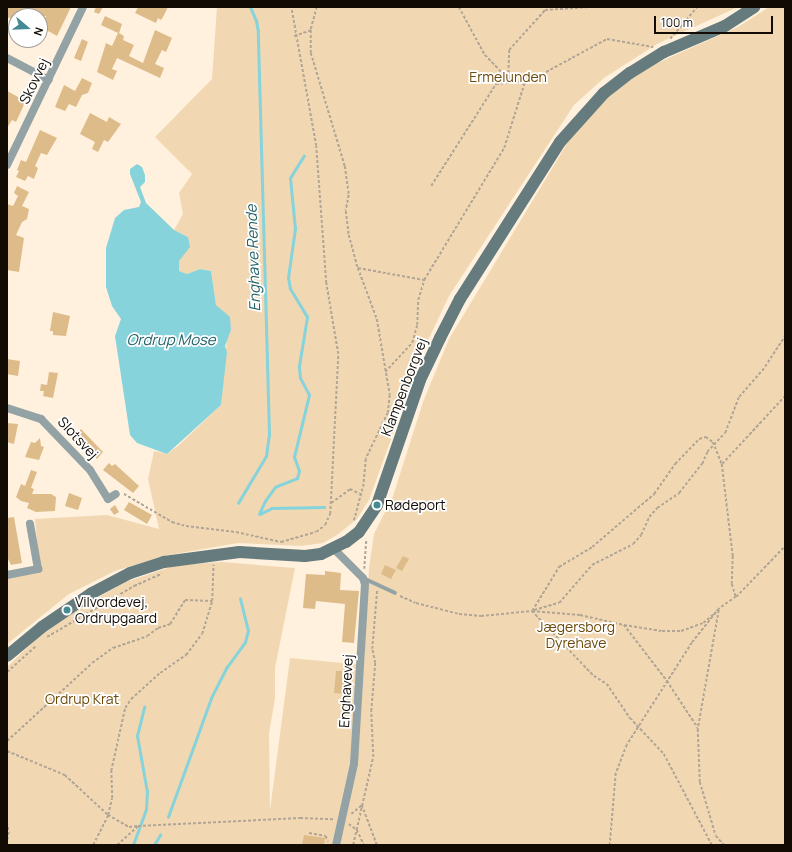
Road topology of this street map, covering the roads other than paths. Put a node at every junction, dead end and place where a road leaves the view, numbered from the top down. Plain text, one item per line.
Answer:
1 (83, 7) edge
2 (754, 7) edge
3 (7, 58) edge
4 (49, 80) junction
5 (7, 165) edge
6 (7, 408) edge
7 (116, 494) road end
8 (30, 524) dead end
9 (334, 549) junction
10 (7, 575) edge
11 (363, 578) junction
12 (395, 593) road end
13 (10, 654) edge
14 (336, 844) edge

1 - 4 street, Skovvej
2 - 9 street, Klampenborgvej
3 - 4 street
4 - 5 street, Skovvej
6 - 7 street, Slotsvej
8 - 10 street
9 - 11 street
9 - 13 street, Klampenborgvej
11 - 12 lane
11 - 14 street, Enghavevej

